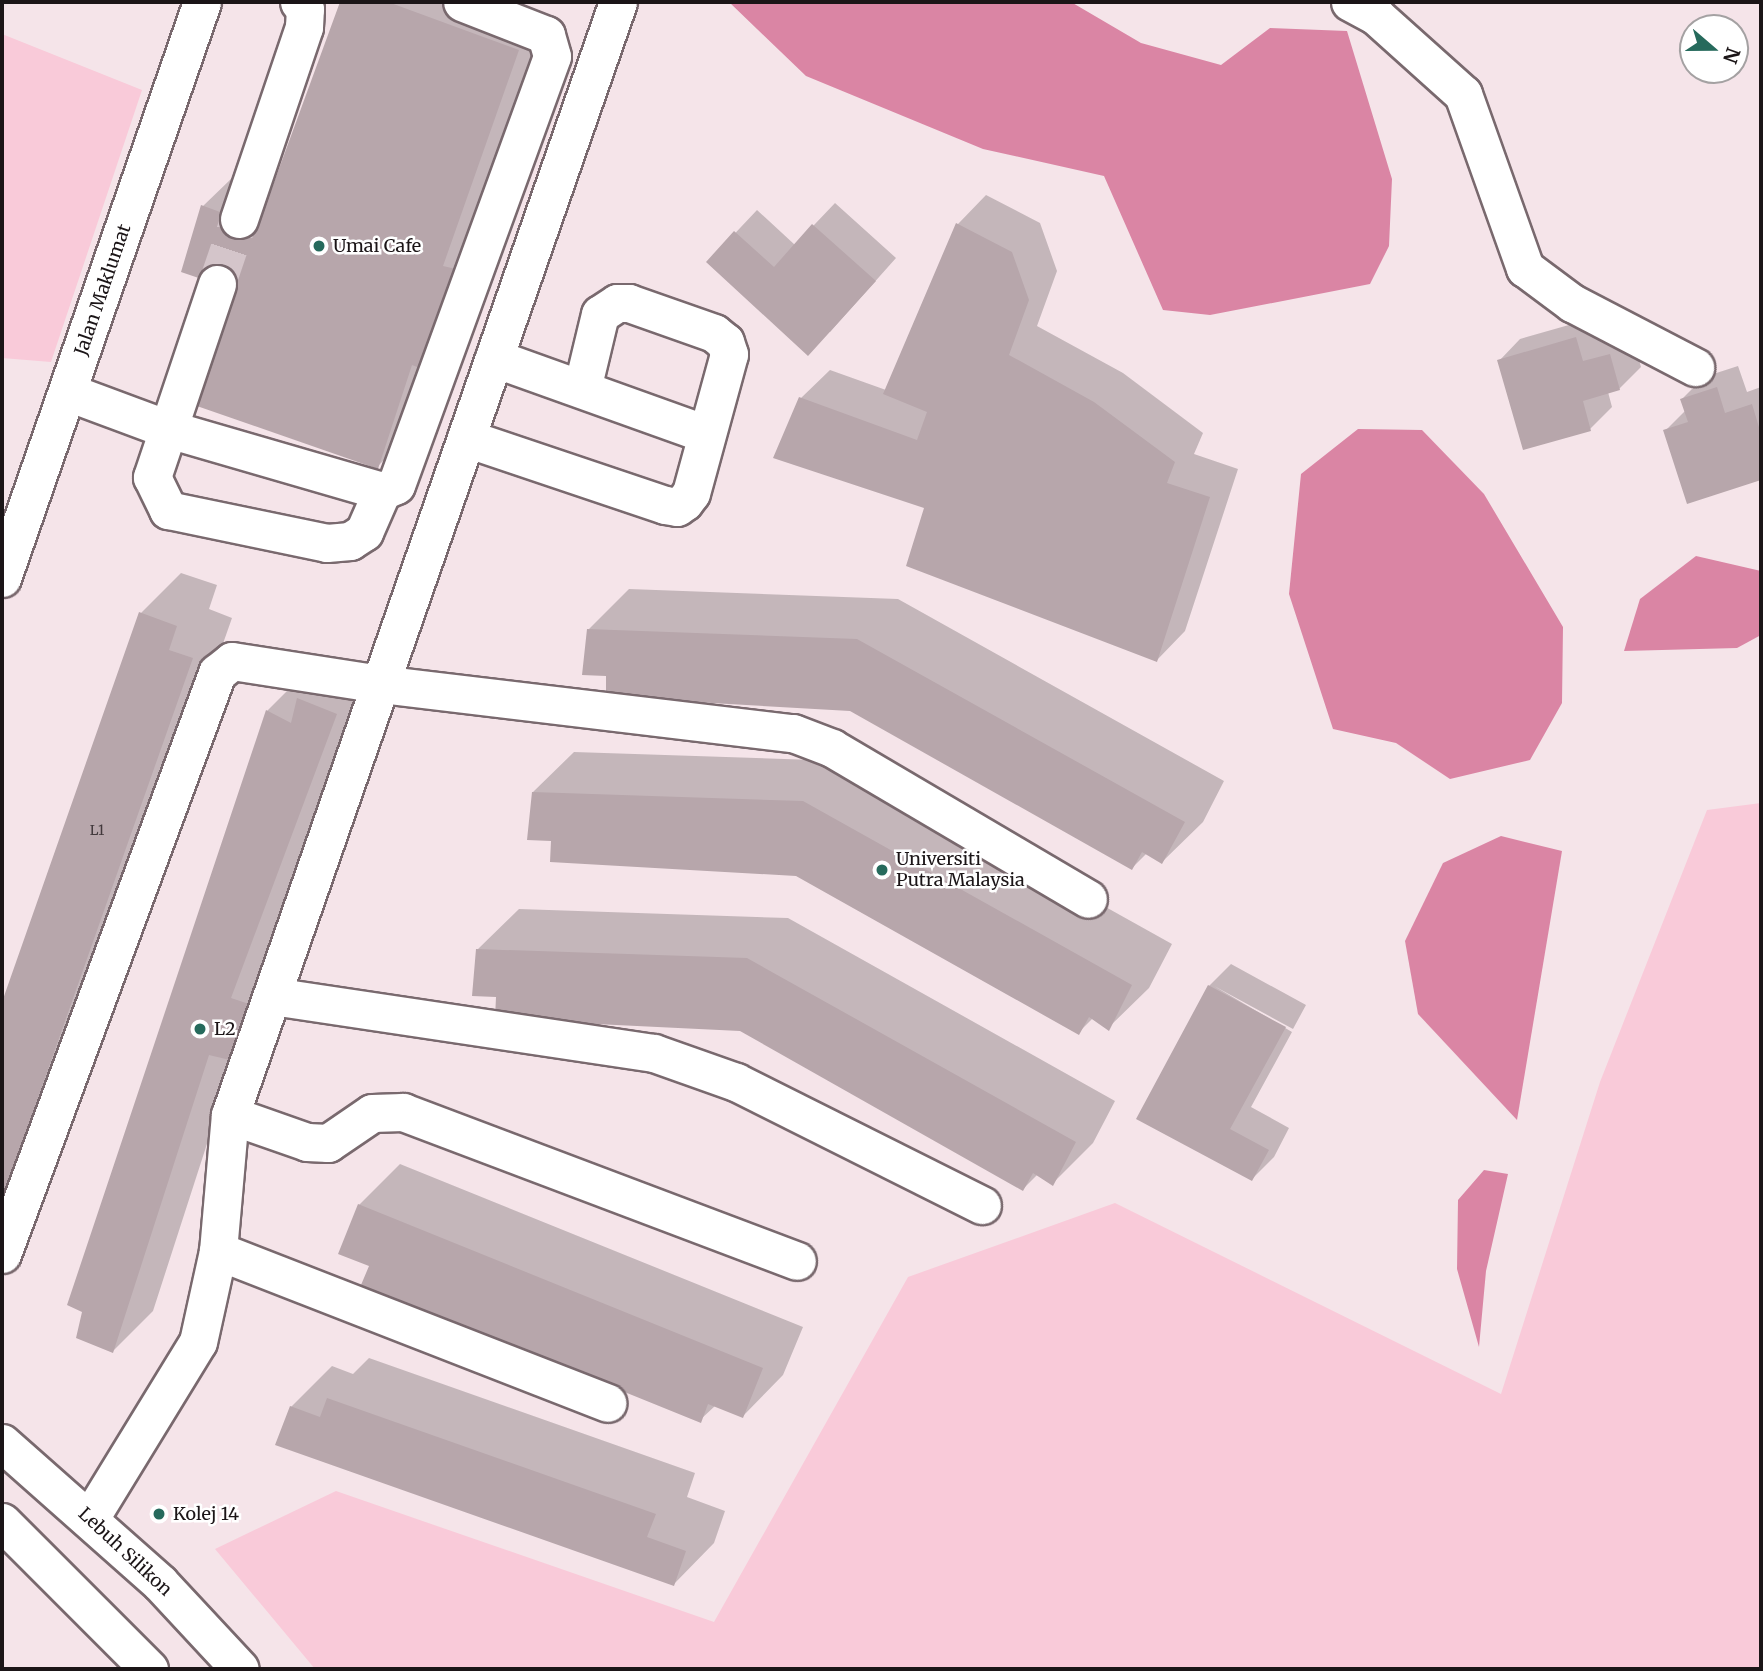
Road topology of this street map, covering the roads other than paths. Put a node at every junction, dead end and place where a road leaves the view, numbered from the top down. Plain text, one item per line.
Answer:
1 (202, 2) edge
2 (299, 2) edge
3 (462, 2) edge
4 (618, 2) edge
5 (1350, 2) edge
6 (552, 56) junction
7 (595, 67) junction
8 (239, 219) tunnel mouth
9 (217, 284) tunnel mouth
10 (494, 358) junction
11 (1695, 367) dead end
12 (582, 389) junction
13 (68, 392) junction
14 (165, 428) junction
15 (706, 434) junction
16 (466, 438) junction
17 (382, 491) junction
18 (2, 578) edge
19 (380, 684) junction
20 (1088, 899) dead end
21 (272, 996) junction
22 (230, 1115) junction
23 (982, 1205) dead end
24 (218, 1251) junction
25 (2, 1254) edge
26 (797, 1261) dead end
27 (607, 1404) dead end
28 (2, 1443) edge
29 (90, 1518) junction
30 (2, 1522) edge
31 (149, 1669) edge
32 (240, 1669) edge

1 - 13 street, Jalan Maklumat
2 - 8 street
3 - 6 street
4 - 7 street
5 - 11 street
6 - 7 street
6 - 17 street
7 - 10 street
9 - 14 street
10 - 12 street
10 - 16 street
12 - 15 street
12 - 15 street
13 - 14 street
13 - 18 street, Jalan Maklumat
14 - 17 street
14 - 17 street
15 - 16 street
16 - 19 street
19 - 20 street
19 - 21 street
19 - 25 street
21 - 22 street
21 - 23 street
22 - 24 street
22 - 26 street
24 - 27 street
24 - 29 street
28 - 29 street, Lebuh Silikon
29 - 32 street, Lebuh Silikon
30 - 31 street

